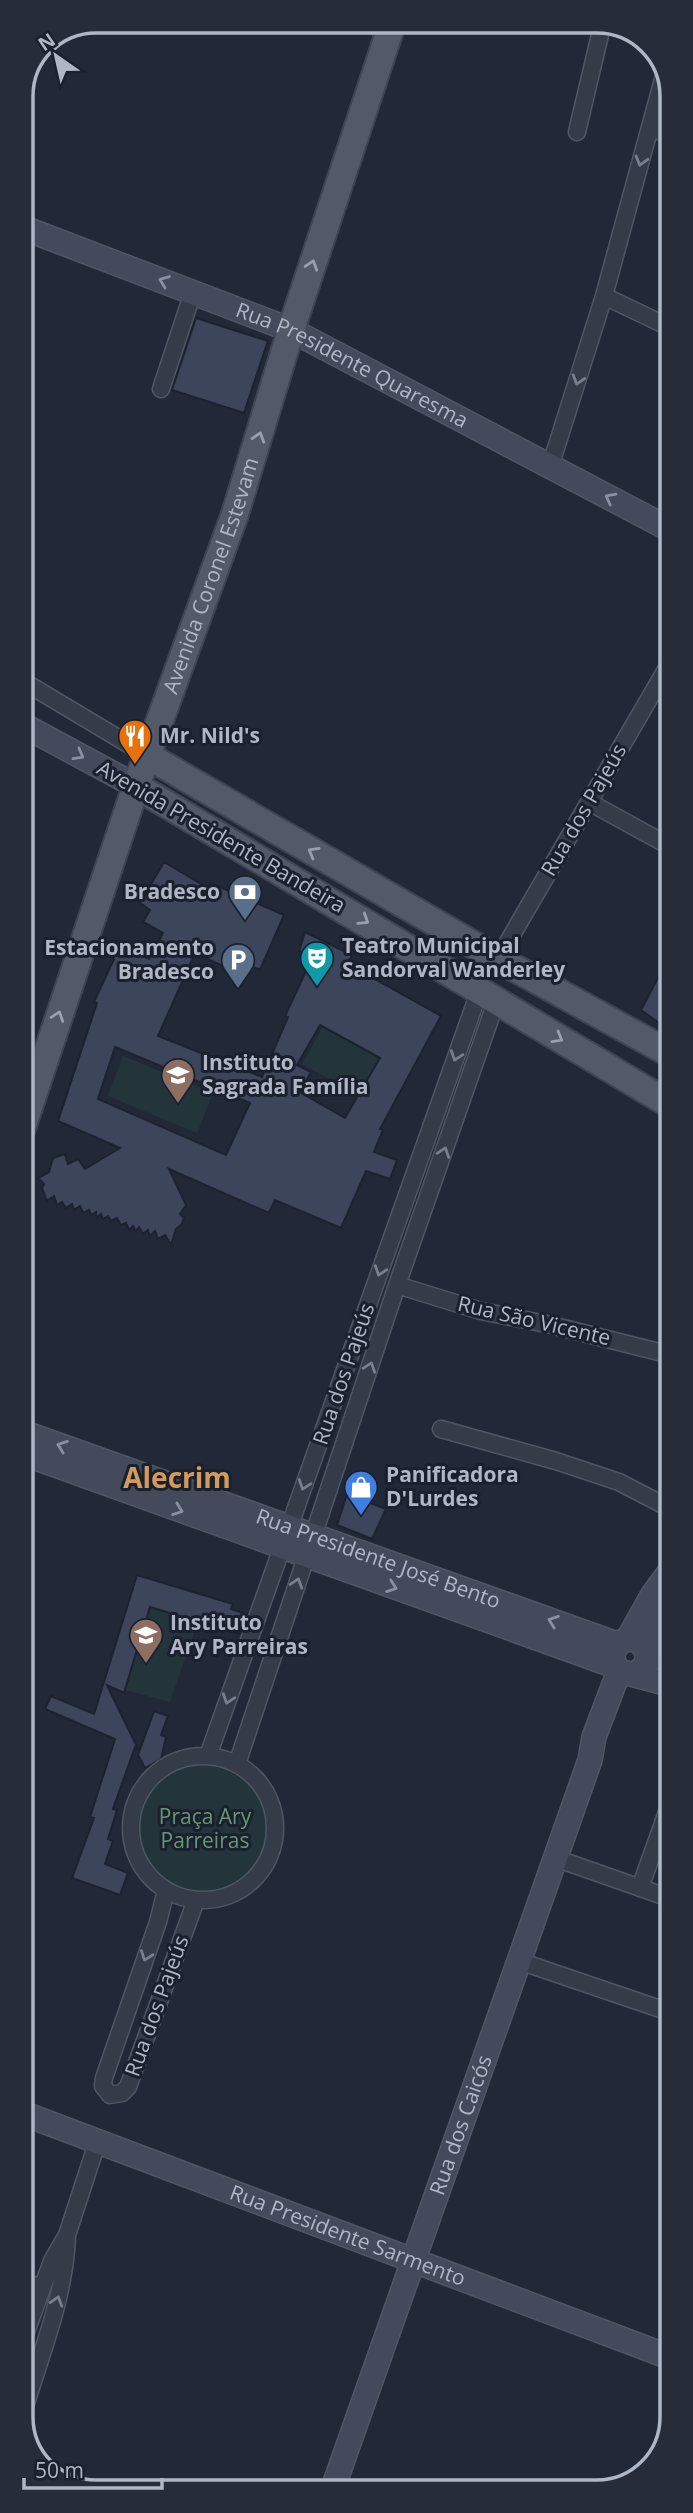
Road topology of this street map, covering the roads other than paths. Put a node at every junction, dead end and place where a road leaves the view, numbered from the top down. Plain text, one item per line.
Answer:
1 (390, 33) edge
2 (600, 33) edge
3 (660, 93) edge
4 (651, 128) junction
5 (577, 132) dead end
6 (660, 132) edge
7 (33, 232) edge
8 (193, 292) junction
9 (604, 296) junction
10 (660, 323) edge
11 (291, 330) junction
12 (161, 389) dead end
13 (550, 467) junction
14 (660, 524) edge
15 (660, 680) edge
16 (33, 687) edge
17 (33, 730) edge
18 (148, 755) junction
19 (136, 786) junction
20 (589, 802) junction
21 (660, 841) edge
22 (498, 959) junction
23 (487, 997) junction
24 (660, 1048) edge
25 (33, 1095) edge
26 (660, 1099) edge
27 (397, 1285) junction
28 (660, 1352) edge
29 (440, 1429) dead end
30 (33, 1438) edge
31 (33, 1455) edge
32 (98, 1470) junction
33 (660, 1503) edge
34 (285, 1538) junction
35 (309, 1546) junction
36 (660, 1585) edge
37 (660, 1614) edge
38 (629, 1658) junction
39 (660, 1660) edge
40 (660, 1678) edge
41 (208, 1756) junction
42 (237, 1763) junction
43 (660, 1831) edge
44 (555, 1858) junction
45 (640, 1888) junction
46 (166, 1890) junction
47 (660, 1895) edge
48 (195, 1900) junction
49 (158, 1922) junction
50 (185, 1927) junction
51 (519, 1961) junction
52 (660, 2009) edge
53 (128, 2011) junction
54 (153, 2021) junction
55 (33, 2117) edge
56 (98, 2140) junction
57 (68, 2235) junction
58 (414, 2259) junction
59 (33, 2285) edge
60 (42, 2288) junction
61 (33, 2313) edge
62 (660, 2353) edge
63 (33, 2380) edge
64 (336, 2480) edge

11 -> 1 main road, Avenida Coronel Estevam
2 - 5 street
3 - 4 street
4 - 6 street
4 -> 9 street
8 -> 7 street, Rua Presidente Quaresma
8 - 11 street, Rua Presidente Quaresma
8 - 12 street
9 - 10 street
9 -> 13 street
11 - 13 street, Rua Presidente Quaresma
18 -> 11 main road, Avenida Coronel Estevam
14 -> 13 street, Rua Presidente Quaresma
15 - 20 street, Rua dos Pajeús
16 - 18 street, Avenida Presidente Bandeira
17 -> 19 street, Avenida Presidente Bandeira
18 - 19 main road, Avenida Coronel Estevam
22 -> 18 main road, Avenida Presidente Bandeira
19 -> 23 main road, Avenida Presidente Bandeira
25 -> 19 main road, Avenida Coronel Estevam
20 - 21 street
20 - 22 street, Rua dos Pajeús
22 - 24 main road, Avenida Presidente Bandeira
23 -> 26 main road, Avenida Presidente Bandeira
27 -> 23 street, Rua dos Pajeús
23 -> 34 street, Rua dos Pajeús
27 - 28 street, Rua São Vicente
35 -> 27 street, Rua dos Pajeús
29 - 33 street
32 -> 30 street, Rua Presidente José Bento
31 - 32 street, Rua Presidente José Bento
32 - 34 street, Rua Presidente José Bento
34 - 35 street, Rua Presidente José Bento
34 -> 41 street, Rua dos Pajeús
35 - 38 street, Rua Presidente José Bento
42 -> 35 street, Rua dos Pajeús
36 - 38 street, Rua dos Caicós
37 - 38 street, Rua dos Caicós
38 - 39 street, Rua Presidente José Bento
38 - 40 street, Rua Presidente José Bento
38 - 44 street, Rua dos Caicós
41 - 42 street
41 - 46 street
42 - 48 street
43 - 45 street
44 - 45 street
44 - 51 street, Rua dos Caicós
45 - 47 street
46 - 48 street
46 - 49 street, Rua dos Pajeús
48 - 50 street, Rua dos Pajeús
49 - 50 street
49 -> 53 street, Rua dos Pajeús
50 - 54 street, Rua dos Pajeús
51 - 52 street
51 - 58 street, Rua dos Caicós
53 - 54 street
53 - 54 street, Rua dos Pajeús
55 - 56 street, Rua Presidente Sarmento
56 - 57 street
56 - 58 street, Rua Presidente Sarmento
57 - 60 street
63 -> 57 street
58 - 62 street, Rua Presidente Sarmento
58 - 64 street, Rua dos Caicós
59 - 60 street
60 - 61 street

